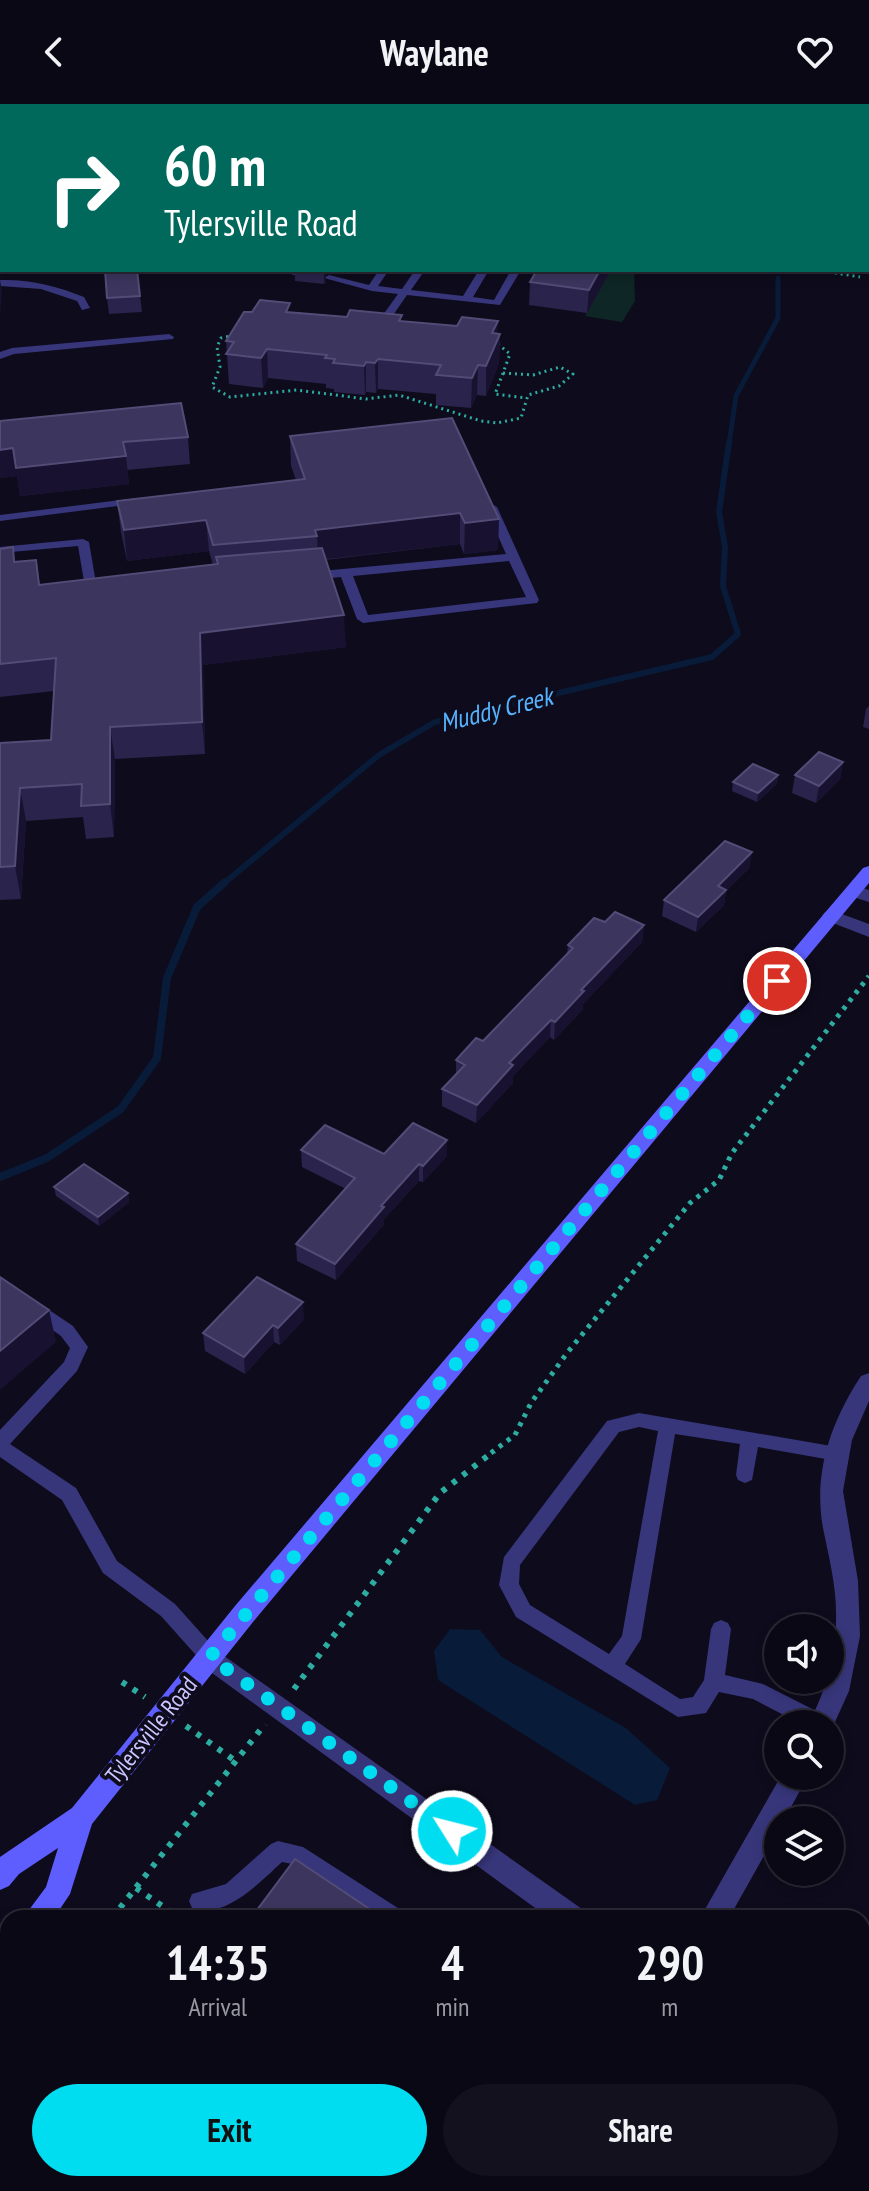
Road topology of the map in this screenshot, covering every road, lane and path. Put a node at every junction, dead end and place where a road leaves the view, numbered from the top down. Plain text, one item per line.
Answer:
1 (292, 272) edge
2 (383, 272) edge
3 (419, 272) edge
4 (483, 272) edge
5 (515, 272) edge
6 (829, 272) edge
7 (301, 274) dead end
8 (329, 278) dead end
9 (869, 279) edge
10 (0, 283) edge
11 (372, 288) junction
12 (404, 293) junction
13 (466, 300) junction
14 (85, 308) dead end
15 (385, 319) edge
16 (169, 337) dead end
17 (0, 356) edge
18 (503, 373) junction
19 (526, 398) junction
20 (483, 489) edge
21 (138, 501) edge
22 (0, 518) edge
23 (0, 550) edge
24 (513, 557) junction
25 (346, 573) junction
26 (298, 577) edge
27 (108, 592) edge
28 (869, 872) edge
29 (861, 894) edge
30 (831, 916) junction
31 (869, 931) edge
32 (869, 976) edge
33 (0, 1284) edge
34 (869, 1382) edge
35 (668, 1424) junction
36 (750, 1438) junction
37 (0, 1445) edge
38 (837, 1453) junction
39 (745, 1475) dead end
40 (721, 1629) dead end
41 (210, 1657) junction
42 (314, 1666) dead end
43 (612, 1667) junction
44 (714, 1682) junction
45 (795, 1710) edge
46 (830, 1710) edge
47 (234, 1760) dead end
48 (787, 1790) edge
49 (81, 1817) junction
50 (0, 1877) edge
51 (136, 1888) junction
52 (200, 1901) dead end
53 (44, 1910) edge
54 (118, 1910) edge
55 (168, 1910) edge
56 (381, 1910) edge
57 (561, 1910) edge
58 (719, 1910) edge

1 - 7 lane
2 - 11 lane
3 - 12 lane
4 - 13 lane
5 - 13 lane
6 - 9 path
8 - 11 lane
10 - 14 lane
11 - 12 lane
12 - 13 lane
12 - 15 lane
16 - 17 lane
18 - 19 path
18 - 19 path
18 - 19 path
20 - 24 lane
21 - 22 lane
23 - 27 lane
24 - 25 lane
24 - 25 lane
25 - 26 lane
28 - 29 main road, Tylersville Road
29 - 30 main road, Tylersville Road
30 - 31 street
30 - 41 main road, Tylersville Road
32 - 42 path
33 - 37 lane
34 - 38 street
35 - 36 lane
35 - 43 lane
35 - 43 lane
36 - 38 lane
36 - 39 lane
37 - 41 lane
38 - 46 street
40 - 44 lane
41 - 49 main road, Tylersville Road
41 - 57 street
43 - 44 lane
44 - 45 lane
47 - 51 path
48 - 58 street
49 - 50 main road, Tylersville Road
49 - 53 main road, Tylersville Road
51 - 54 path
51 - 55 path
52 - 56 lane

